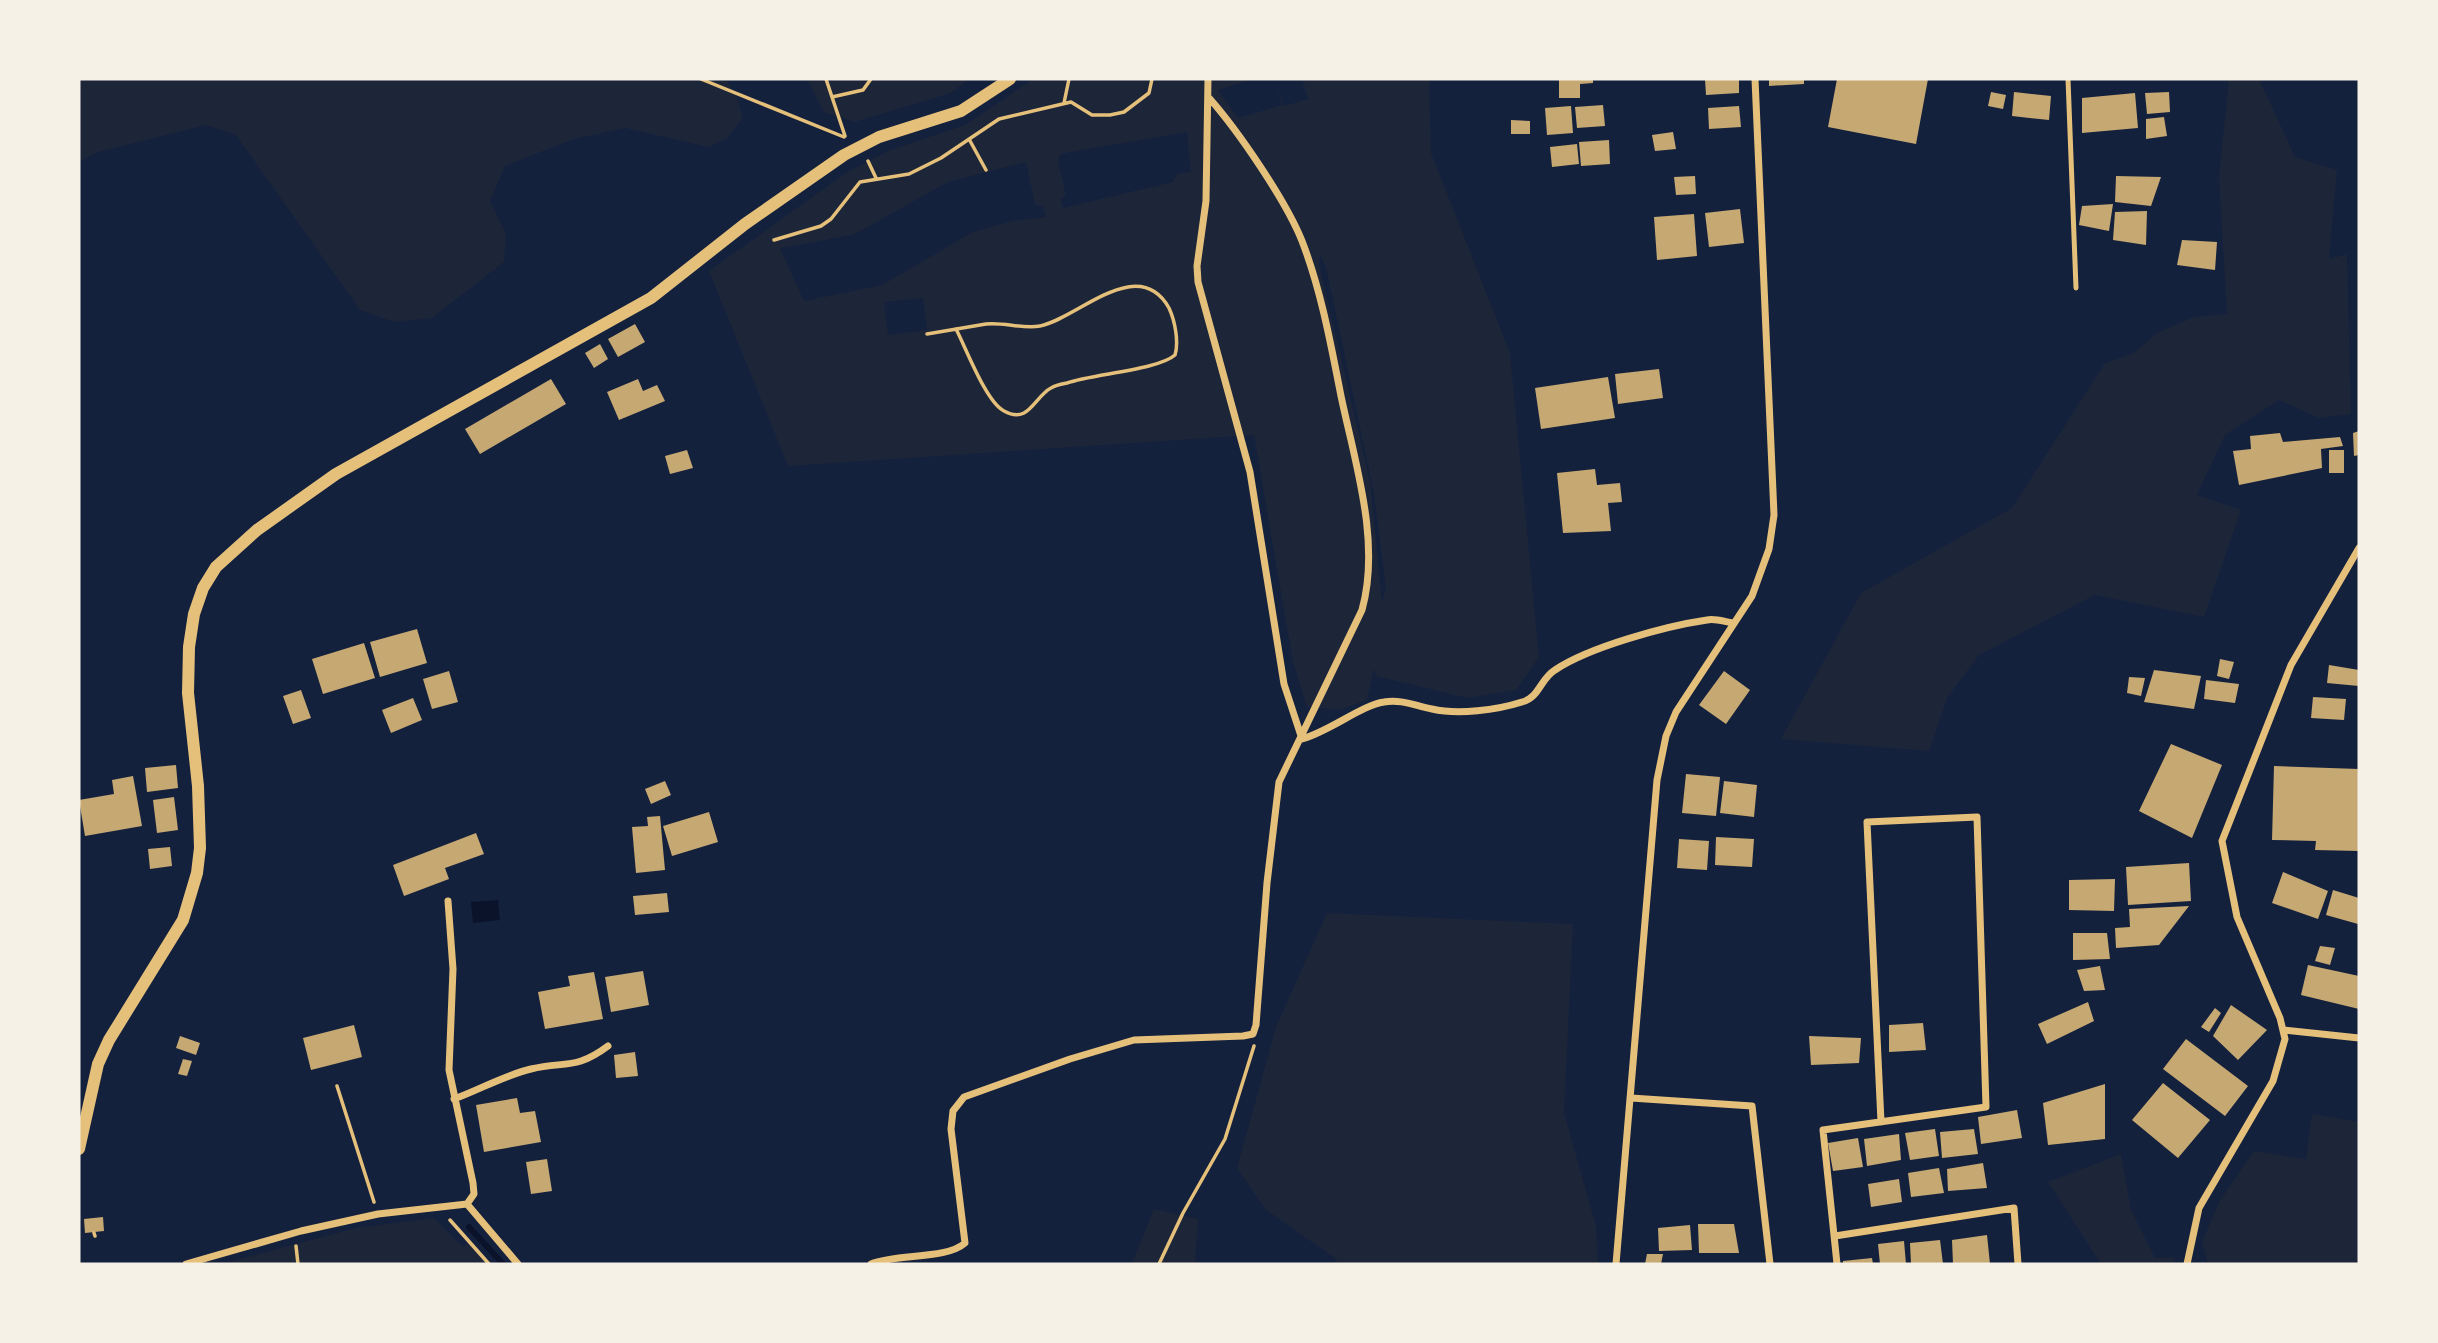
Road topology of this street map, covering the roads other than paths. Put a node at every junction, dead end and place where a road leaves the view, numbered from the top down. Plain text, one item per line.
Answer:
1 (1010, 79) edge
2 (1208, 79) edge
3 (1755, 79) edge
4 (2068, 79) edge
5 (1210, 99) junction
6 (2076, 288) dead end
7 (2359, 548) edge
8 (1734, 623) junction
9 (1302, 739) junction
10 (448, 901) dead end
11 (2283, 1030) junction
12 (2359, 1038) edge
13 (608, 1046) dead end
14 (1631, 1098) junction
15 (454, 1100) junction
16 (1881, 1122) junction
17 (79, 1149) edge
18 (467, 1204) junction
19 (1835, 1237) junction
20 (186, 1264) edge
21 (518, 1264) edge
22 (871, 1264) edge
23 (1616, 1264) edge
24 (1770, 1264) edge
25 (1837, 1264) edge
26 (2018, 1264) edge
27 (2187, 1264) edge

1 - 17 street
2 - 5 street
3 - 8 street
4 - 6 lane
5 - 9 street
5 - 9 street
7 - 11 street
8 - 9 street
8 - 14 street
9 - 22 street
10 - 15 street
11 - 12 street
11 - 27 street
13 - 15 street
14 - 23 street
14 - 24 street
15 - 18 street
16 - 16 street
16 - 19 street
18 - 20 street
18 - 21 street
19 - 25 street
19 - 26 street

